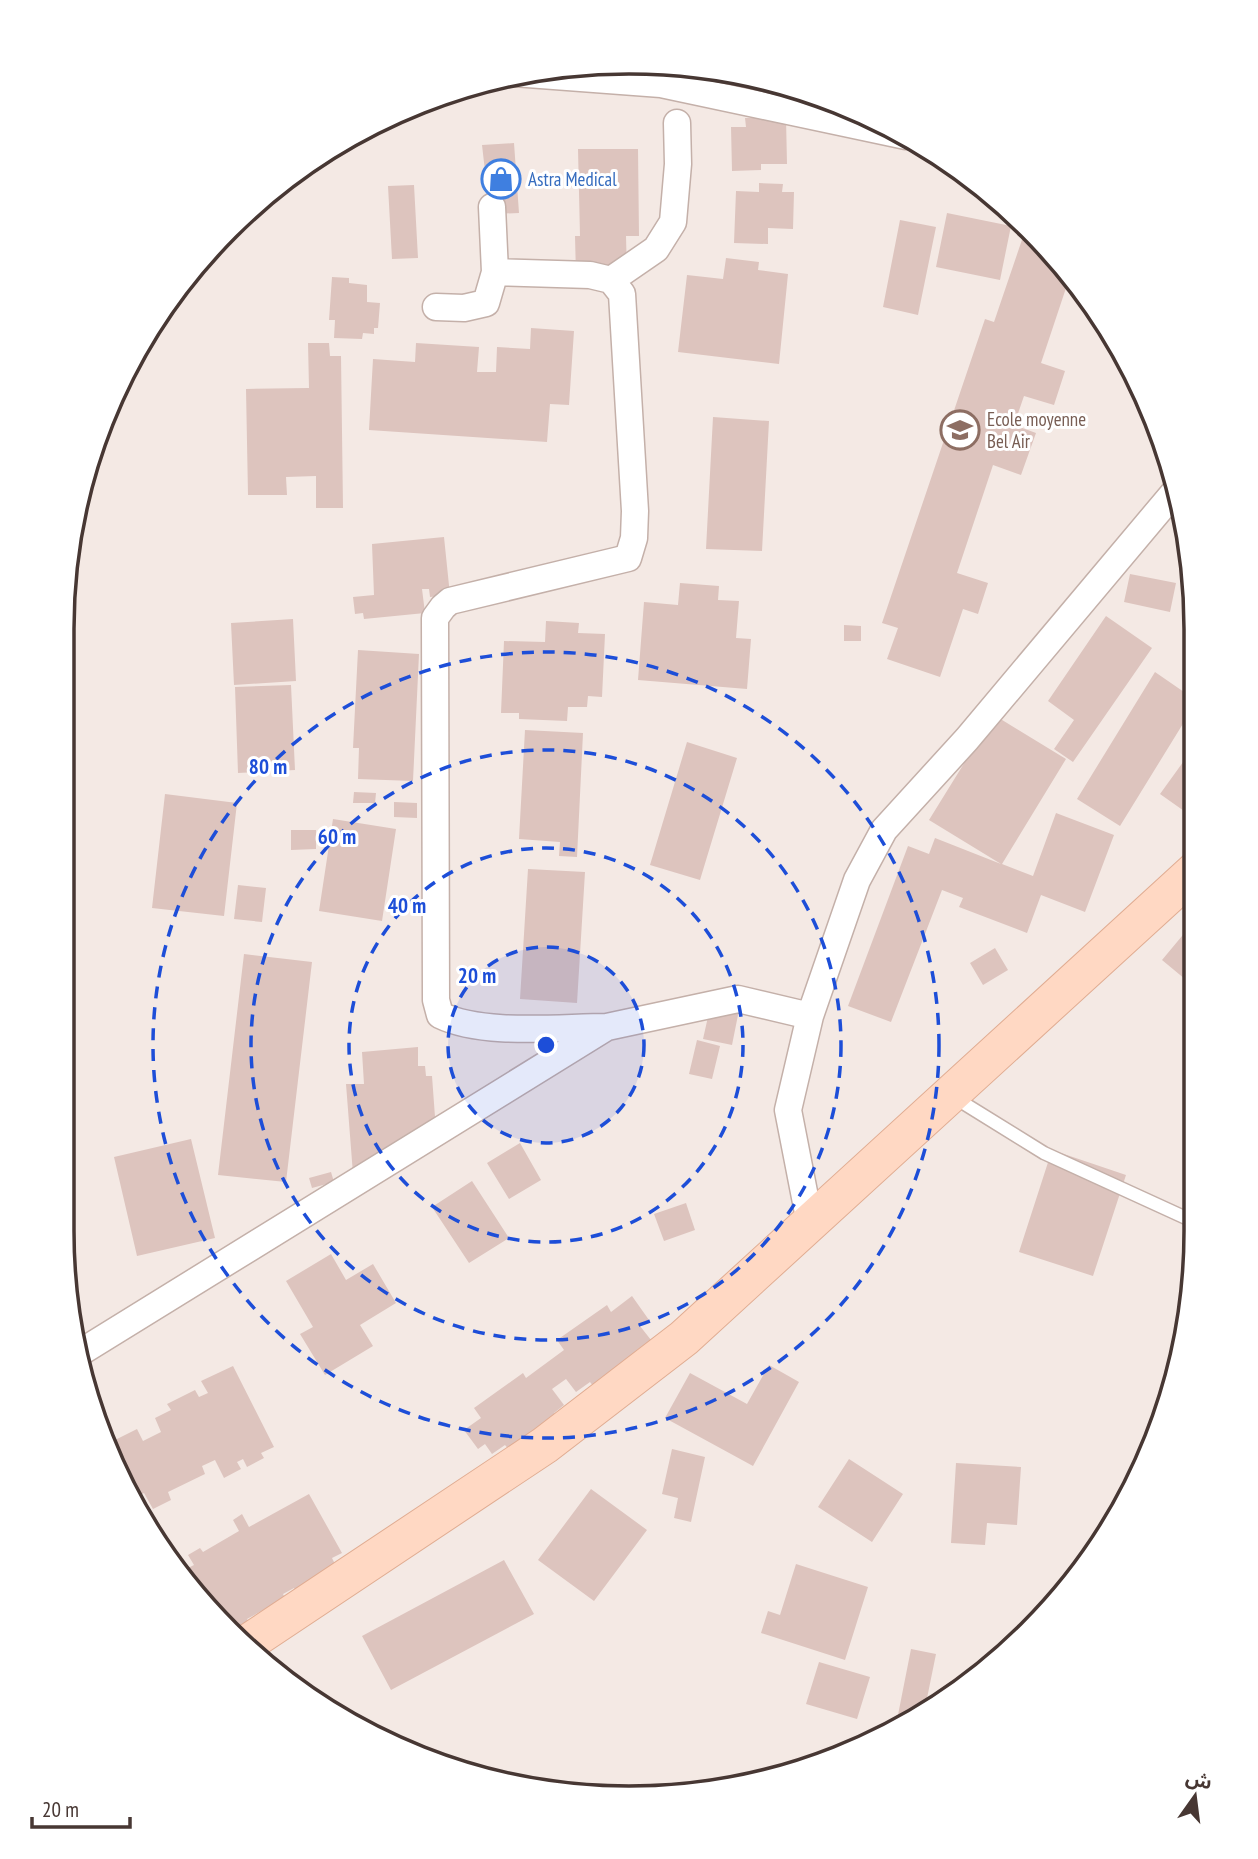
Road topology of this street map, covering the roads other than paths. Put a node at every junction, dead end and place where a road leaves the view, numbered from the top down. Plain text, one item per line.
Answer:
1 (568, 77) edge
2 (677, 123) dead end
3 (868, 128) edge
4 (492, 207) dead end
5 (495, 272) junction
6 (611, 280) junction
7 (436, 307) dead end
8 (1169, 499) edge
9 (1184, 881) edge
10 (810, 1016) junction
11 (607, 1027) junction
12 (949, 1094) junction
13 (1184, 1217) edge
14 (810, 1223) junction
15 (86, 1349) edge
16 (254, 1639) edge

1 - 3 street
2 - 6 street
4 - 5 street
5 - 6 street
5 - 7 street
6 - 11 street
8 - 10 street
9 - 12 main road
10 - 11 street
10 - 14 street
11 - 15 street
12 - 13 lane
12 - 14 main road
14 - 16 main road

